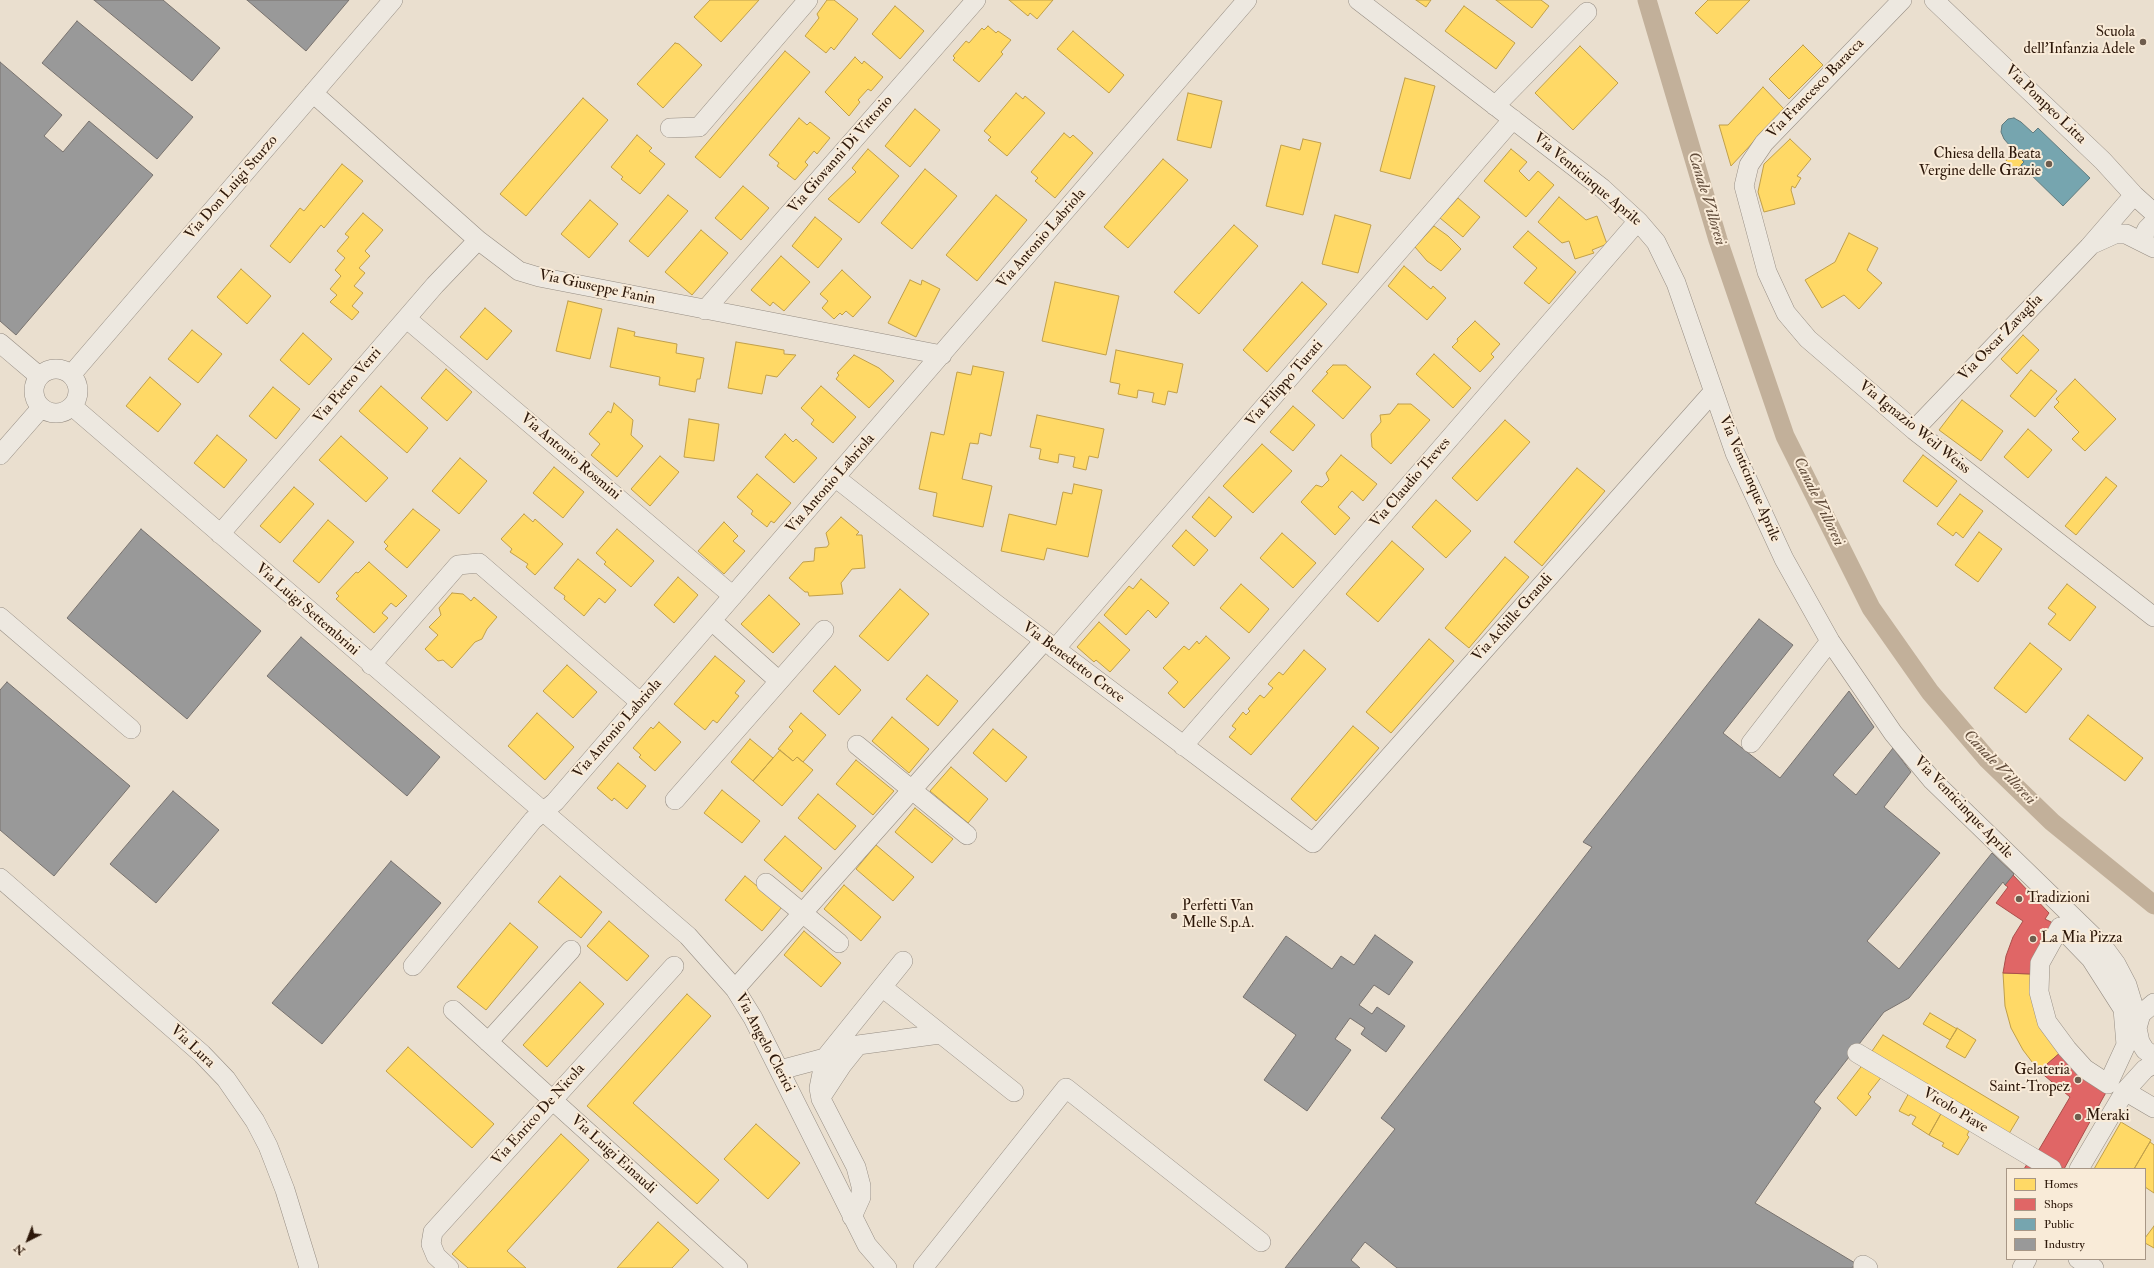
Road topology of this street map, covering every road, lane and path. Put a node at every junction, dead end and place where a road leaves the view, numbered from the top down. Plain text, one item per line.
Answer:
1 (393, 0) edge
2 (808, 0) edge
3 (976, 0) edge
4 (1247, 0) edge
5 (1358, 0) edge
6 (1902, 0) edge
7 (1934, 0) edge
8 (1587, 12) dead end
9 (313, 93) junction
10 (1495, 106) junction
11 (1513, 119) junction
12 (670, 128) dead end
13 (1744, 186) joint
14 (2134, 195) junction
15 (2154, 213) edge
16 (1638, 220) junction
17 (2154, 222) edge
18 (478, 240) junction
19 (2148, 245) edge
20 (2089, 247) junction
21 (705, 310) junction
22 (407, 319) junction
23 (0, 343) edge
24 (942, 355) junction
25 (71, 375) junction
26 (39, 376) junction
27 (1713, 392) junction
28 (72, 406) junction
29 (41, 408) junction
30 (1914, 430) junction
31 (0, 455) edge
32 (836, 478) junction
33 (220, 534) junction
34 (733, 596) junction
35 (0, 617) edge
36 (2154, 617) edge
37 (712, 621) junction
38 (824, 630) dead end
39 (1830, 641) junction
40 (1050, 645) junction
41 (371, 664) junction
42 (780, 681) junction
43 (641, 703) junction
44 (131, 729) dead end
45 (1752, 742) dead end
46 (857, 745) dead end
47 (1183, 746) junction
48 (912, 790) junction
49 (675, 800) dead end
50 (544, 812) junction
51 (967, 835) dead end
52 (1313, 843) joint
53 (0, 878) edge
54 (766, 883) dead end
55 (803, 913) junction
56 (839, 943) dead end
57 (571, 950) dead end
58 (903, 961) dead end
59 (412, 966) dead end
60 (674, 966) dead end
61 (2127, 986) junction
62 (882, 987) junction
63 (735, 990) junction
64 (2154, 1002) edge
65 (453, 1010) dead end
66 (2138, 1021) junction
67 (940, 1034) junction
68 (488, 1042) junction
69 (2140, 1042) junction
70 (1857, 1053) dead end
71 (2154, 1056) edge
72 (825, 1058) junction
73 (2154, 1064) edge
74 (780, 1070) junction
75 (2117, 1088) junction
76 (1014, 1092) dead end
77 (821, 1099) junction
78 (552, 1100) junction
79 (2154, 1108) edge
80 (2050, 1168) edge
81 (2079, 1168) edge
82 (852, 1217) junction
83 (1261, 1242) dead end
84 (867, 1246) junction
85 (2080, 1260) edge
86 (309, 1268) edge
87 (449, 1268) edge
88 (738, 1268) edge
89 (870, 1268) edge
90 (887, 1268) edge
91 (923, 1268) edge
92 (2094, 1268) edge

1 - 9 street, Via Don Luigi Sturzo
2 - 12 street
3 - 21 street, Via Giovanni Di Vittorio
4 - 24 street, Via Antonio Labriola
5 - 10 street, Via Venticinque Aprile
6 - 13 street, Via Francesco Baracca
7 - 14 street, Via Pompeo Litta
8 - 10 street
9 - 18 street, Via Giuseppe Fanin
9 - 25 street, Via Don Luigi Sturzo
10 - 11 street, Via Venticinque Aprile
11 - 16 street, Via Venticinque Aprile
11 - 40 street, Via Filippo Turati
13 - 30 street, Via Ignazio Weil Weiss
14 - 15 street, Via Pompeo Litta
14 - 20 street, Via Oscar Zavaglia
16 - 27 street, Via Venticinque Aprile
16 - 47 street, Via Claudio Treves
17 - 19 street
18 - 21 street, Via Giuseppe Fanin
18 - 22 street, Via Pietro Verri
19 - 20 street, Via Oscar Zavaglia
20 - 30 street, Via Oscar Zavaglia
21 - 24 street, Via Giuseppe Fanin
22 - 33 street, Via Pietro Verri
22 - 34 street, Via Antonio Rosmini
23 - 26 street
24 - 32 street, Via Antonio Labriola
25 - 26 street
25 - 28 street
26 - 29 street
27 - 39 street, Via Venticinque Aprile
27 - 52 street, Via Achille Grandi
28 - 29 street
28 - 33 street, Via Luigi Settembrini
29 - 31 street
30 - 36 street, Via Ignazio Weil Weiss
32 - 34 street, Via Antonio Labriola
32 - 40 street, Via Benedetto Croce
33 - 41 street, Via Luigi Settembrini
34 - 37 street, Via Antonio Labriola
35 - 44 street
37 - 42 street
37 - 43 street, Via Antonio Labriola
38 - 42 street
39 - 45 street
39 - 61 street, Via Venticinque Aprile
40 - 47 street, Via Benedetto Croce
40 - 48 street, Via Filippo Turati
41 - 43 street
41 - 50 street, Via Luigi Settembrini
42 - 49 street
43 - 50 street, Via Antonio Labriola
46 - 48 street
47 - 52 street, Via Benedetto Croce
48 - 51 street
48 - 55 street, Via Filippo Turati
50 - 59 street, Via Antonio Labriola
50 - 63 street, Via Angelo Clerici
53 - 86 street, Via Lura
54 - 55 street
55 - 56 street
55 - 63 street, Via Filippo Turati
57 - 68 street
58 - 62 street
60 - 78 street, Via Enrico De Nicola
61 - 64 street
61 - 66 street, Via Venticinque Aprile
62 - 67 street
62 - 72 street
63 - 74 street, Via Angelo Clerici
64 - 66 street
65 - 68 street, Via Luigi Einaudi
66 - 69 street, Via Venticinque Aprile
67 - 76 street
67 - 77 street
68 - 78 street, Via Luigi Einaudi
69 - 71 street
69 - 75 street
70 - 80 street, Vicolo Piave
72 - 74 street
72 - 77 street
73 - 75 street
74 - 82 street, Via Angelo Clerici
75 - 75 street
75 - 79 street
75 - 81 street
77 - 82 street
78 - 87 street, Via Enrico De Nicola
78 - 88 street, Via Luigi Einaudi
82 - 84 street, Via Angelo Clerici
83 - 91 street
84 - 89 street, Via Angelo Clerici
84 - 90 street, Via Angelo Clerici
85 - 92 street

